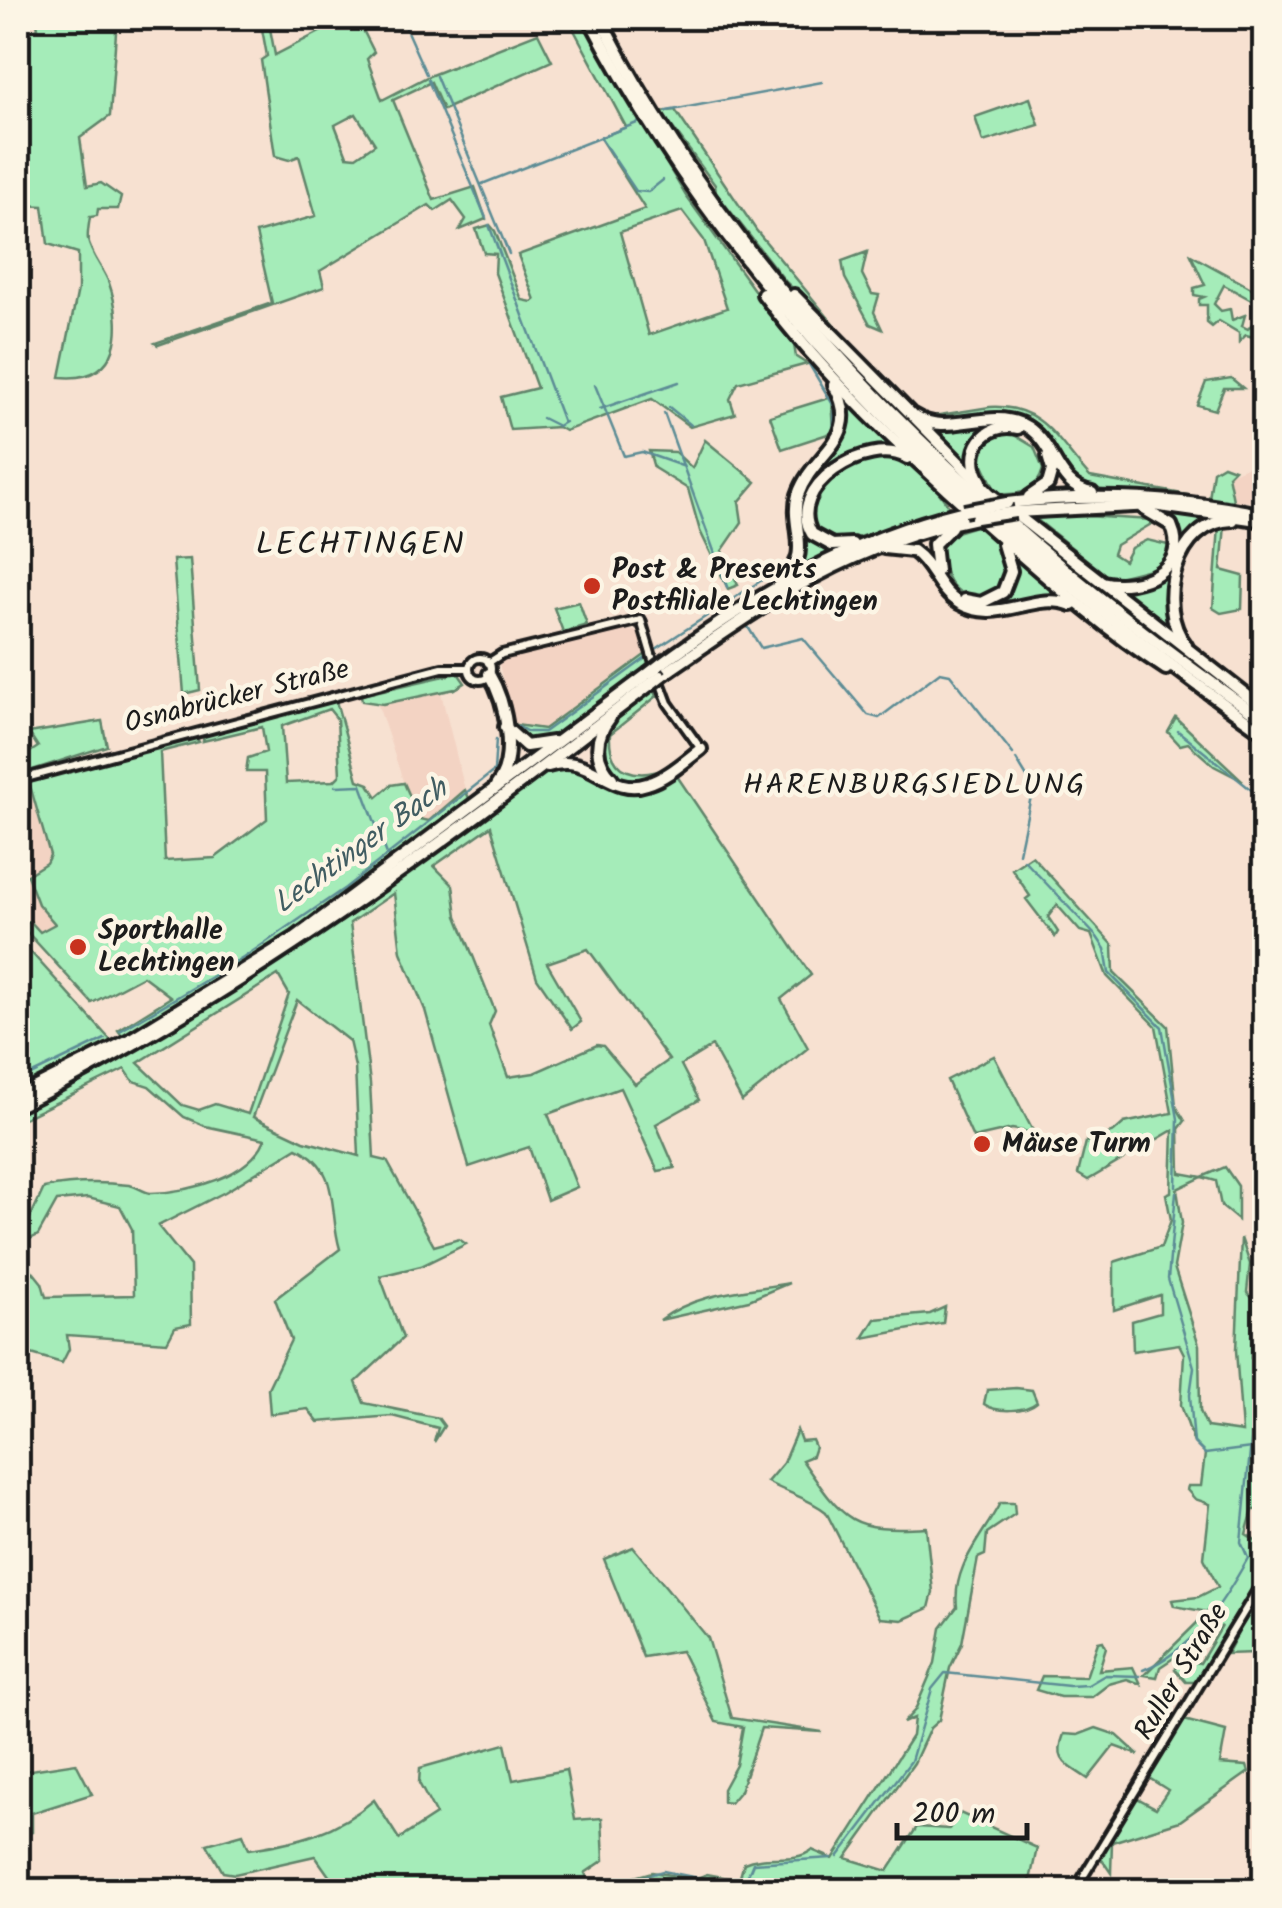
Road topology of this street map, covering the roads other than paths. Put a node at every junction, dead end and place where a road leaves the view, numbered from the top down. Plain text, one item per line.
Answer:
1 (589, 18) edge
2 (600, 18) edge
3 (749, 266) junction
4 (766, 272) junction
5 (826, 371) junction
6 (904, 411) junction
7 (922, 468) junction
8 (990, 494) junction
9 (1110, 500) junction
10 (1015, 505) junction
11 (1219, 511) junction
12 (971, 516) junction
13 (1264, 518) edge
14 (994, 531) junction
15 (866, 546) junction
16 (1090, 576) junction
17 (742, 606) junction
18 (1085, 611) junction
19 (1203, 665) junction
20 (469, 668) junction
21 (663, 668) junction
22 (487, 672) junction
23 (1188, 678) junction
24 (650, 680) junction
25 (1264, 709) edge
26 (1264, 720) edge
27 (504, 725) junction
28 (1264, 732) edge
29 (568, 736) junction
30 (702, 749) joint
31 (526, 778) junction
32 (18, 780) edge
33 (616, 782) junction
34 (470, 810) junction
35 (132, 1043) junction
36 (115, 1052) junction
37 (18, 1096) edge
38 (18, 1106) edge
39 (1264, 1579) edge
40 (1074, 1890) edge

1 - 3 highway
2 - 4 highway
3 - 5 highway
3 - 23 highway
4 - 6 highway
4 - 26 highway
5 - 7 highway
5 - 17 highway
6 - 8 highway
6 - 9 highway
7 - 14 highway
7 - 15 highway
8 - 10 highway
8 - 16 highway
9 - 10 highway
9 - 11 highway
9 - 16 highway
10 - 12 highway, bridge
11 - 13 highway
11 - 19 highway
12 - 14 highway
12 - 15 highway
14 - 18 highway
15 - 17 highway
15 - 18 highway
15 - 21 highway
16 - 19 highway
17 - 21 highway
18 - 23 highway
19 - 25 highway
20 - 22 street
20 - 22 street, Osnabrücker Straße
20 - 32 street, Osnabrücker Straße
21 - 24 highway, bridge
22 - 27 highway
22 - 30 street
23 - 28 highway
24 - 29 highway
24 - 31 highway
24 - 33 highway
27 - 29 highway
27 - 34 highway
29 - 34 highway
30 - 33 highway
31 - 33 highway
31 - 35 highway
34 - 35 highway
35 - 36 highway
36 - 37 highway
36 - 38 highway
39 - 40 street, Ruller Straße

